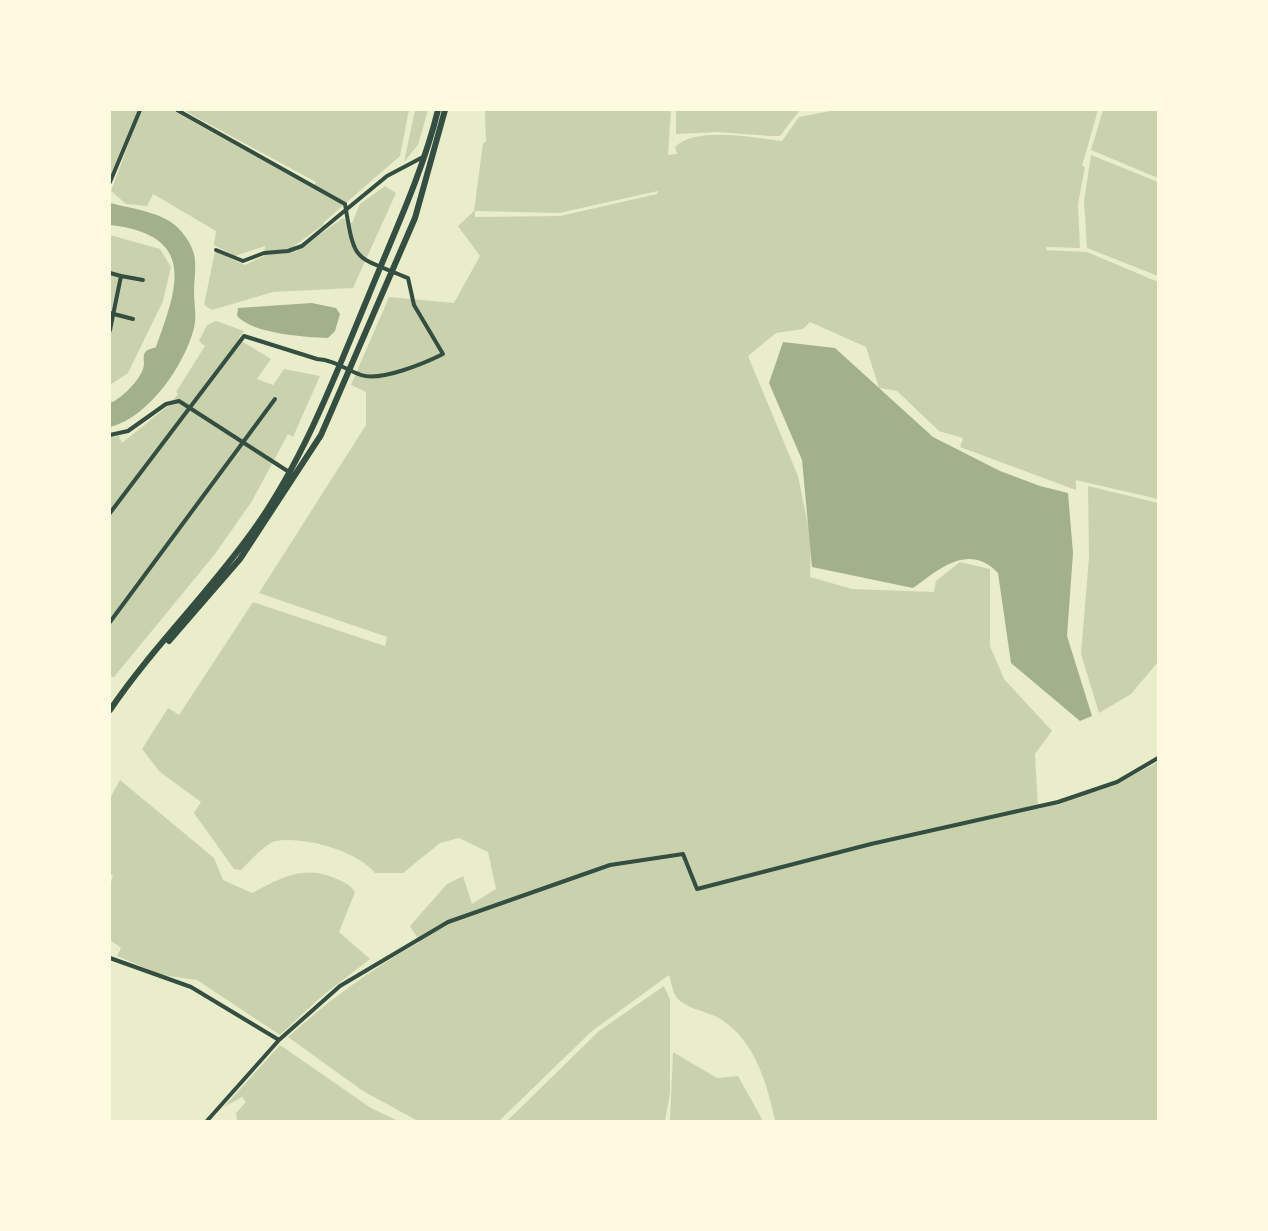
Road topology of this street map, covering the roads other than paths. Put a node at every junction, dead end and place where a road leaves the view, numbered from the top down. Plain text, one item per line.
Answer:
1 (140, 110) edge
2 (177, 110) edge
3 (438, 110) edge
4 (445, 110) edge
5 (424, 157) junction
6 (110, 182) edge
7 (346, 210) junction
8 (216, 250) dead end
9 (110, 273) edge
10 (121, 276) junction
11 (143, 280) dead end
12 (112, 314) edge
13 (133, 320) dead end
14 (110, 330) edge
15 (275, 399) dead end
16 (189, 407) junction
17 (110, 435) edge
18 (245, 443) junction
19 (289, 472) junction
20 (110, 513) edge
21 (110, 622) edge
22 (136, 676) junction
23 (110, 710) edge
24 (1158, 758) edge
25 (110, 958) edge
26 (279, 1040) junction
27 (206, 1122) edge

1 - 6 street
2 - 7 street
3 - 5 main road
4 - 22 main road
5 - 7 street
5 - 19 main road
7 - 8 street
7 - 16 street
9 - 10 street
10 - 11 street
10 - 12 street
12 - 13 street
12 - 14 street
15 - 18 street
16 - 17 street
16 - 18 street
16 - 20 street
18 - 19 street
18 - 21 street
19 - 22 main road
22 - 23 main road
24 - 26 street
25 - 26 street
26 - 27 street

